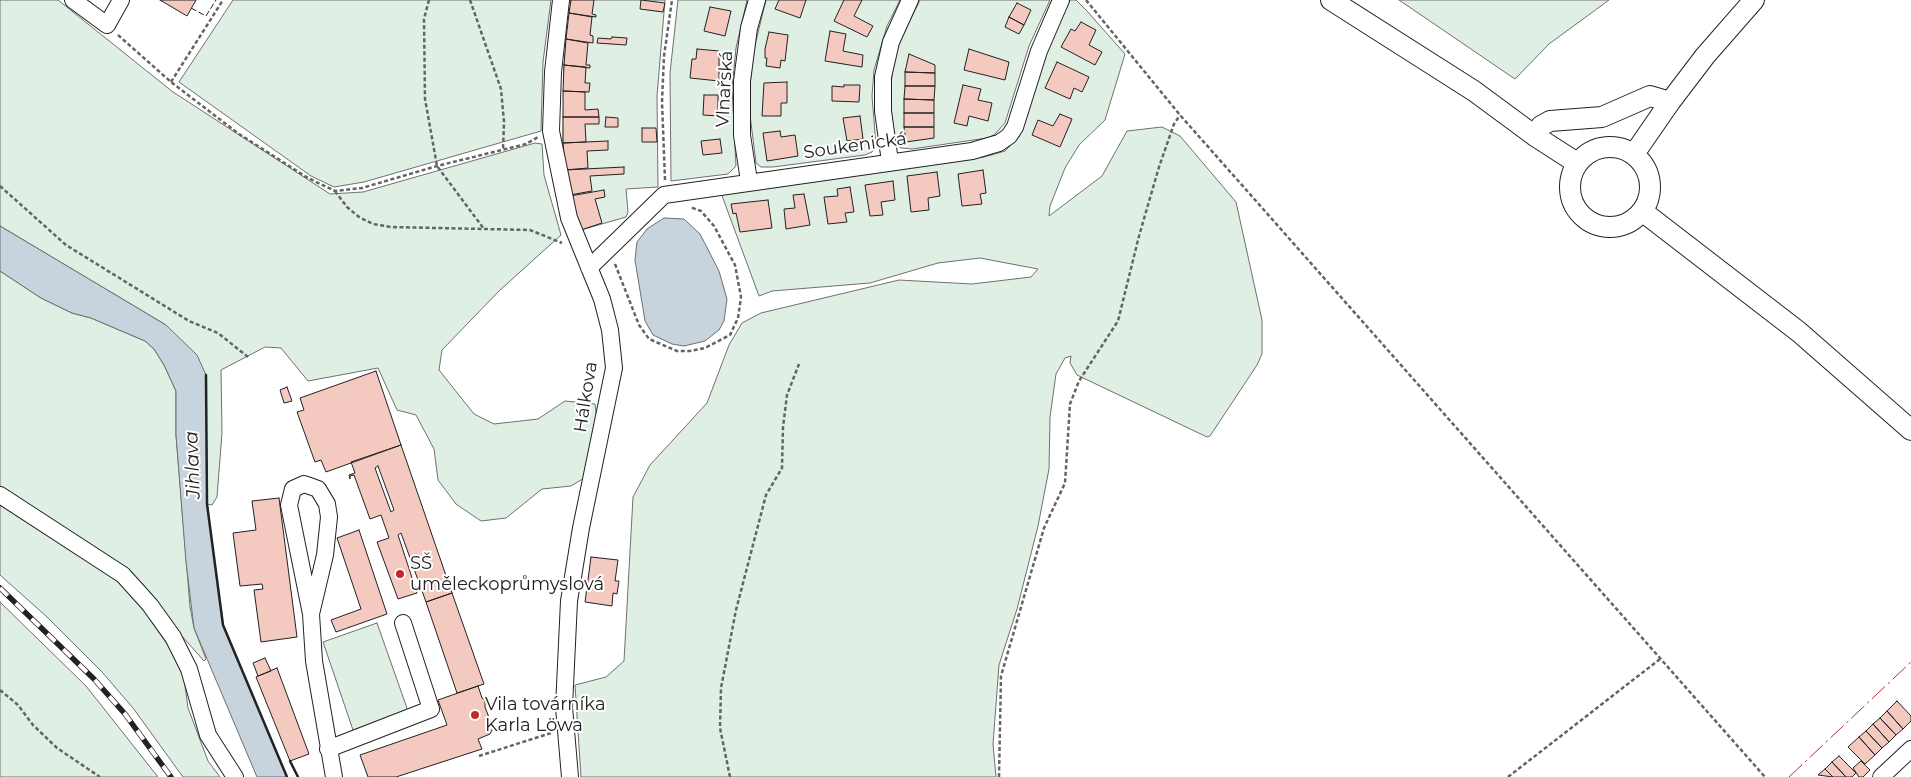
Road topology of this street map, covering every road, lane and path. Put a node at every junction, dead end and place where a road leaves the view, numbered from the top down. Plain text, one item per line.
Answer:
1 (73, 0) edge
2 (122, 0) edge
3 (223, 0) edge
4 (429, 0) edge
5 (470, 0) edge
6 (561, 0) edge
7 (672, 0) edge
8 (757, 0) edge
9 (910, 0) edge
10 (1061, 0) edge
11 (1086, 0) edge
12 (1331, 0) edge
13 (1754, 0) edge
14 (107, 25) junction
15 (171, 82) junction
16 (1670, 102) junction
17 (1180, 115) junction
18 (551, 131) junction
19 (1535, 136) junction
20 (503, 150) junction
21 (1634, 154) junction
22 (890, 162) junction
23 (1577, 163) junction
24 (437, 166) junction
25 (749, 181) junction
26 (0, 186) edge
27 (335, 191) junction
28 (664, 195) junction
29 (686, 205) dead end
30 (1642, 211) junction
31 (484, 229) junction
32 (568, 245) dead end
33 (609, 249) junction
34 (589, 268) junction
35 (248, 357) dead end
36 (799, 364) dead end
37 (1911, 430) edge
38 (0, 495) edge
39 (311, 614) junction
40 (403, 624) dead end
41 (1660, 659) junction
42 (0, 690) edge
43 (565, 729) junction
44 (328, 748) junction
45 (1911, 749) edge
46 (479, 756) dead end
47 (100, 777) edge
48 (235, 777) edge
49 (334, 777) edge
50 (570, 777) edge
51 (730, 777) edge
52 (999, 777) edge
53 (1508, 777) edge
54 (1765, 777) edge
55 (1881, 777) edge

1 - 14 street
2 - 14 street
3 - 15 path
4 - 24 path
5 - 20 path
6 - 18 street, Hálkova
7 - 28 path
8 - 25 street, Vlnařská
9 - 22 street
10 - 22 street, Soukenická
11 - 17 path
12 - 19 main road
13 - 16 main road
14 - 15 path
15 - 27 path
16 - 19 main road
16 - 21 main road
17 - 41 path
17 - 52 path
18 - 20 path
18 - 34 street, Hálkova
19 - 23 main road
20 - 24 path
21 - 23 main road
21 - 30 main road
22 - 25 street, Soukenická
23 - 30 main road
24 - 27 path
24 - 31 path
25 - 28 street, Soukenická
26 - 35 path
27 - 31 path
28 - 33 street
29 - 33 path
30 - 37 main road
31 - 32 path
33 - 34 street
34 - 43 street, Hálkova
36 - 51 path
38 - 48 street
39 - 39 street
39 - 44 street
40 - 44 street
41 - 53 path
41 - 54 path
42 - 47 path
43 - 46 path
43 - 50 street, Hálkova
44 - 49 street
45 - 55 street

